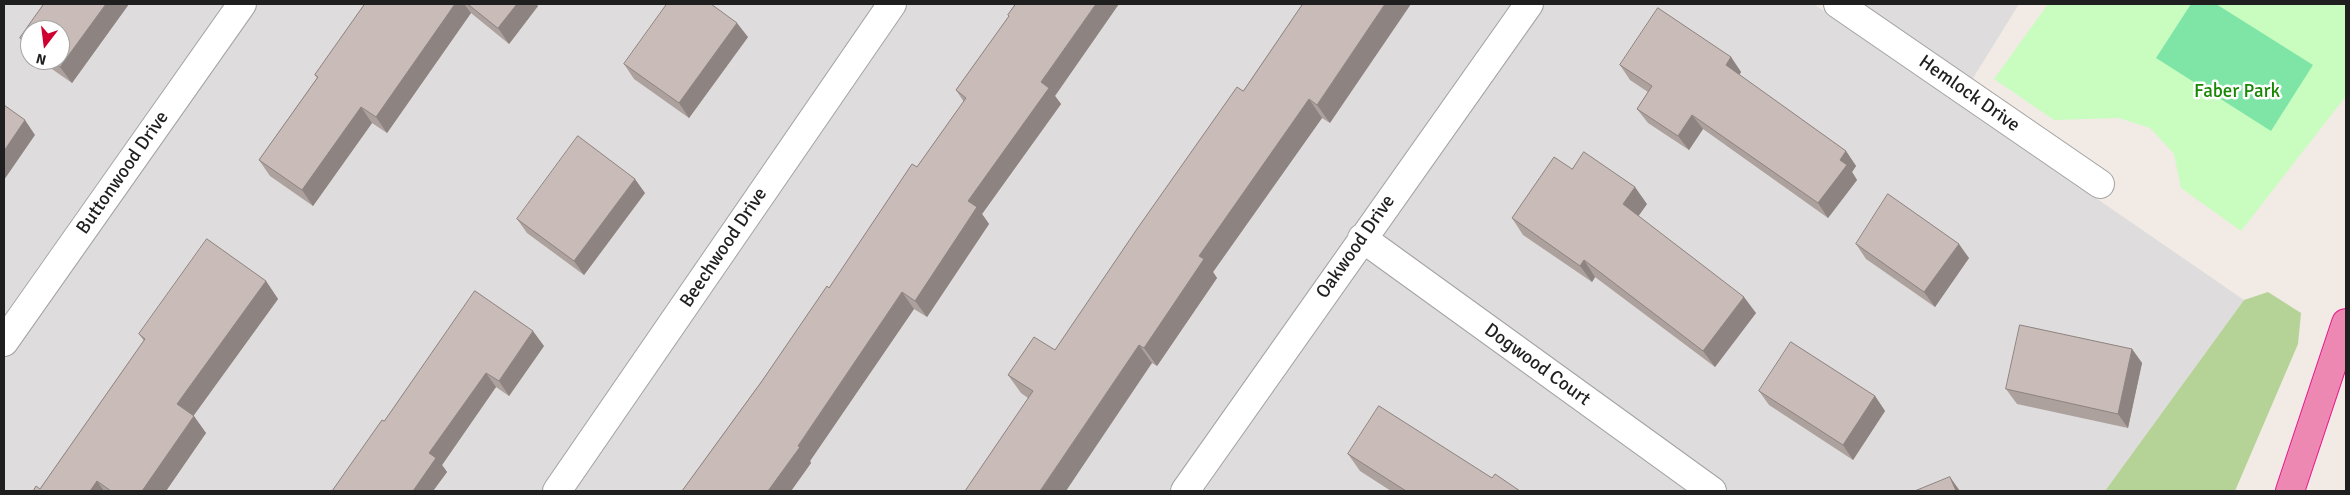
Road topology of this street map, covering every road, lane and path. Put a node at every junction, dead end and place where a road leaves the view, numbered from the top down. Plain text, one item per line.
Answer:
1 (242, 4) edge
2 (892, 4) edge
3 (1529, 4) edge
4 (1838, 4) edge
5 (2100, 184) dead end
6 (1362, 238) junction
7 (2346, 323) edge
8 (4, 342) edge
9 (556, 491) edge
10 (1185, 491) edge
11 (1712, 491) edge
12 (2290, 491) edge

1 - 8 street, Buttonwood Drive
2 - 9 street, Beechwood Drive
3 - 6 street, Oakwood Drive
4 - 5 street, Hemlock Drive
6 - 10 street, Oakwood Drive
6 - 11 street, Dogwood Court
7 - 12 highway

